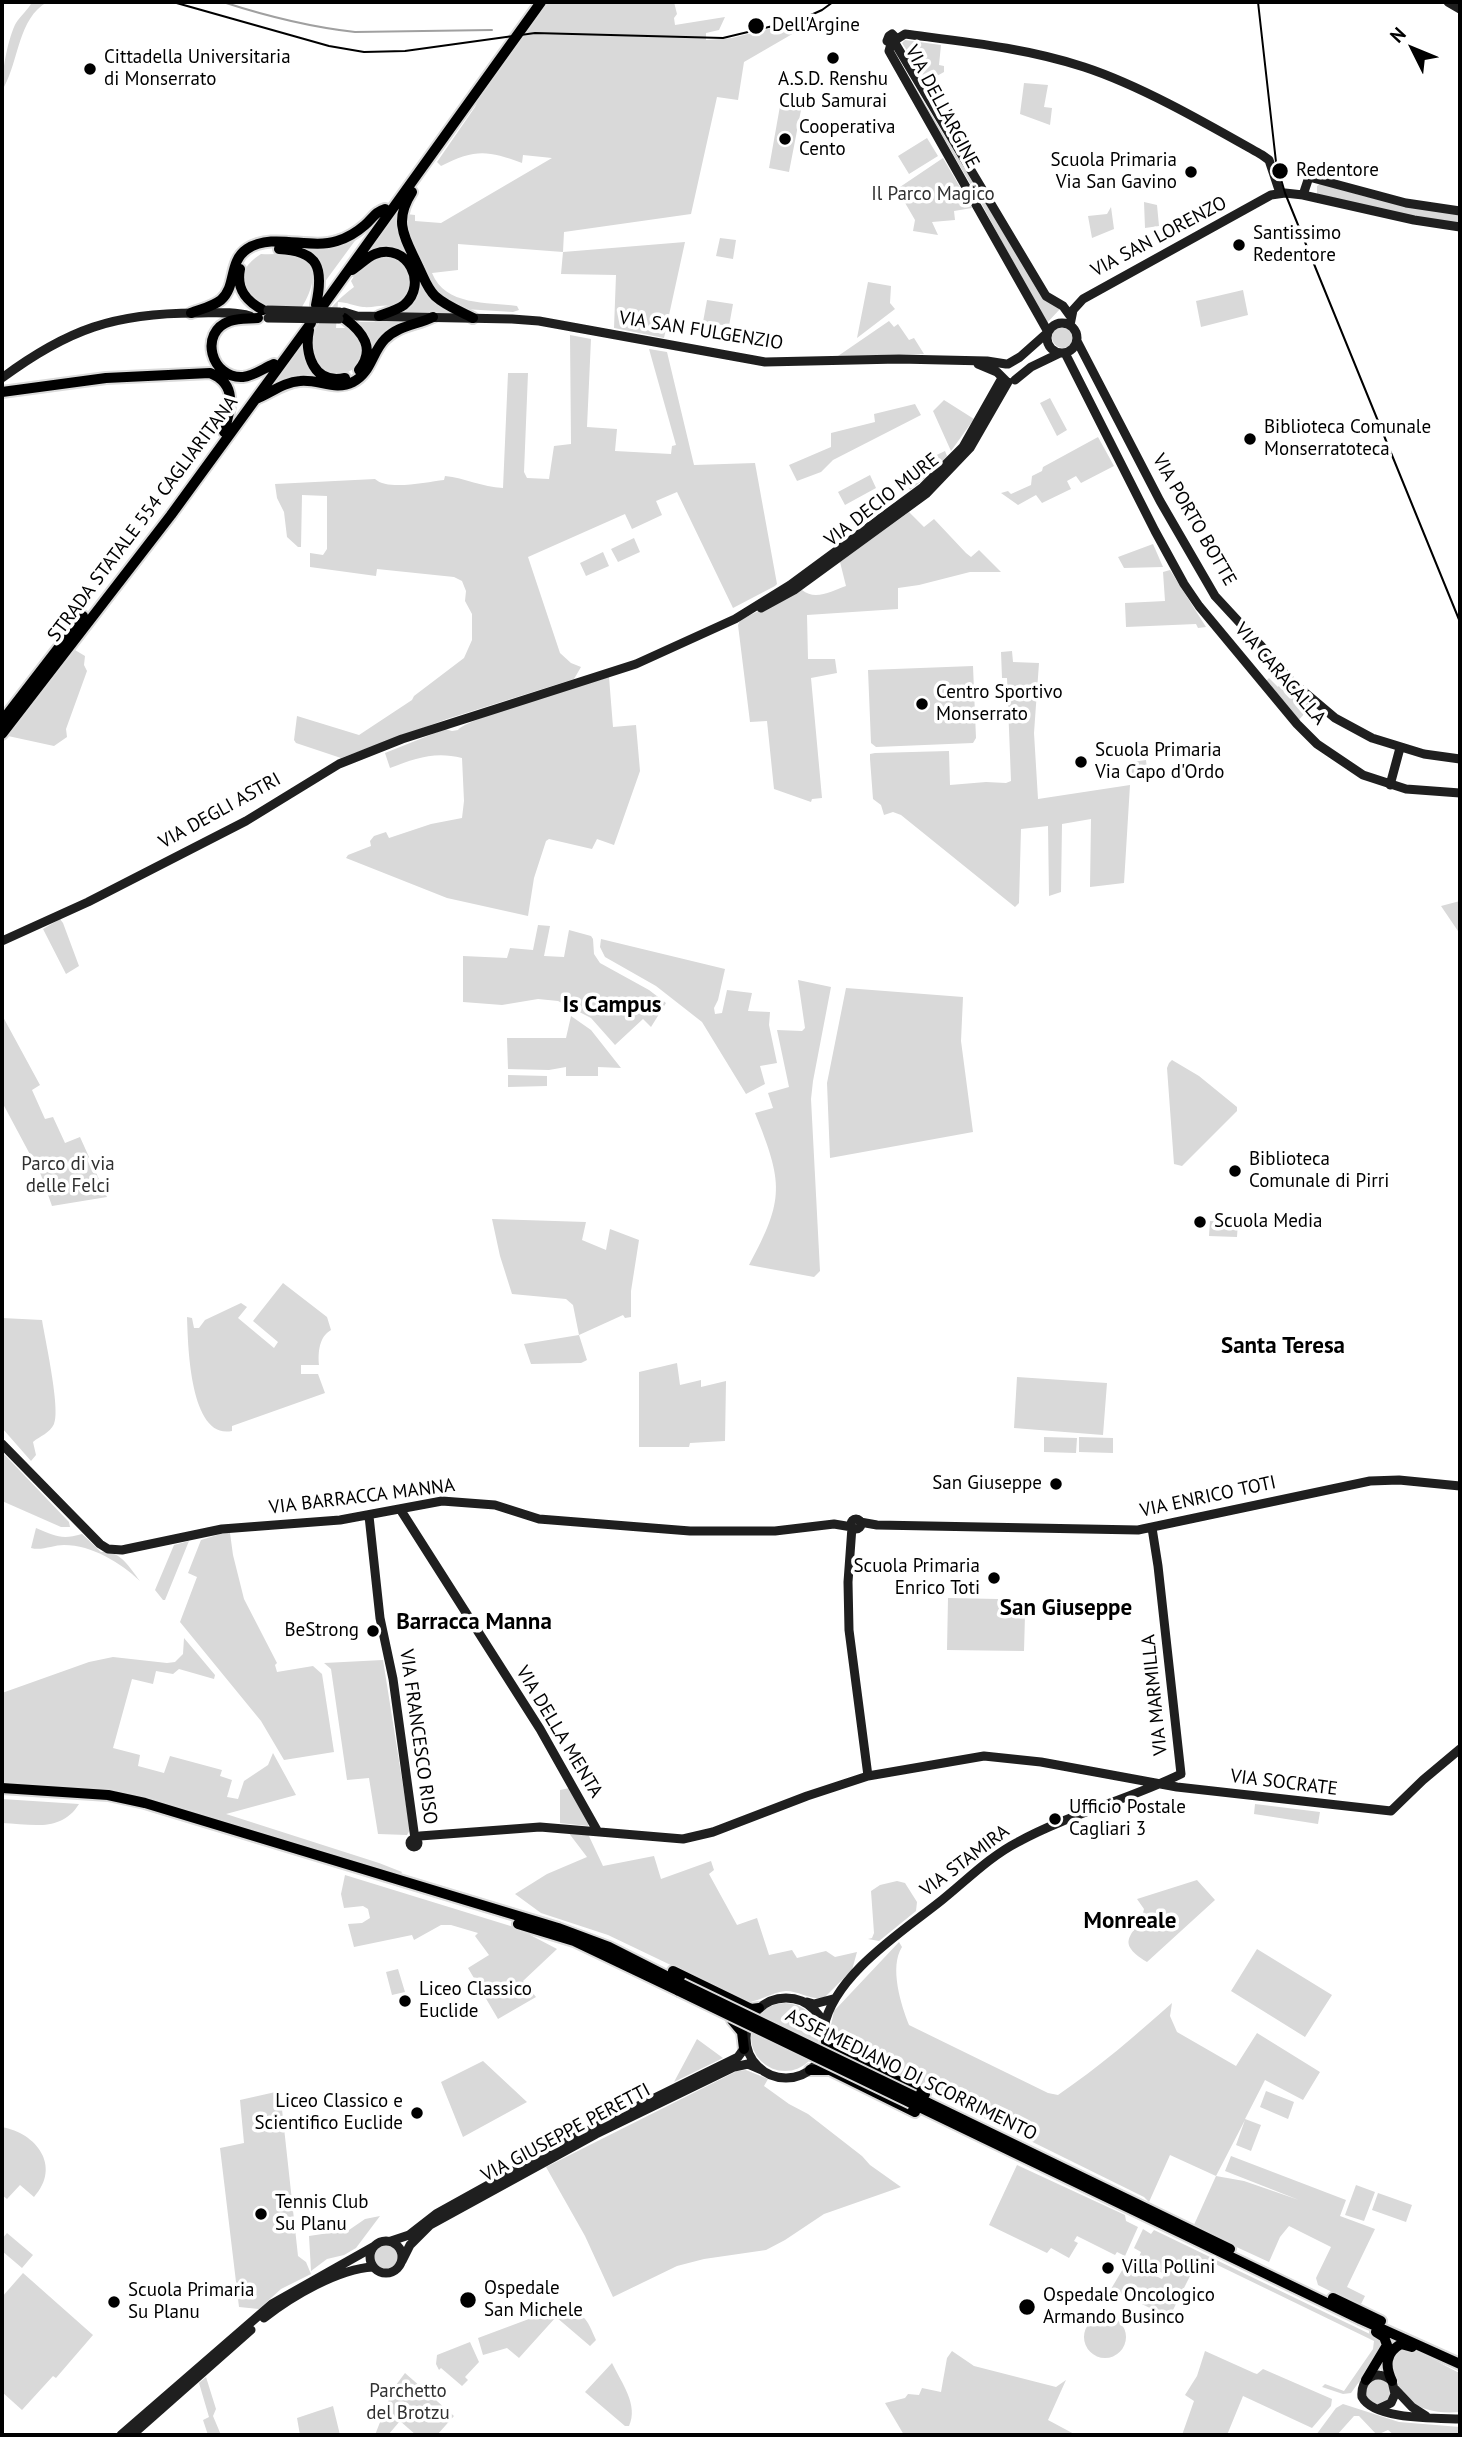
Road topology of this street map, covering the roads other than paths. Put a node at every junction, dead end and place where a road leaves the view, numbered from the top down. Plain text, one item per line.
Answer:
1 (533, 2) edge
2 (541, 2) edge
3 (1448, 2) edge
4 (1460, 9) edge
5 (518, 28) junction
6 (509, 42) junction
7 (895, 42) junction
8 (440, 143) junction
9 (1280, 193) junction
10 (1303, 195) junction
11 (385, 209) junction
12 (1460, 211) edge
13 (1460, 228) edge
14 (345, 276) junction
15 (317, 306) junction
16 (191, 313) junction
17 (264, 314) junction
18 (342, 316) junction
19 (379, 316) junction
20 (433, 317) junction
21 (473, 318) junction
22 (1070, 321) junction
23 (308, 324) junction
24 (1048, 332) junction
25 (1077, 341) junction
26 (1062, 353) junction
27 (274, 364) junction
28 (977, 364) junction
29 (1007, 364) junction
30 (2, 378) edge
31 (1006, 379) junction
32 (995, 390) junction
33 (2, 391) edge
34 (256, 399) junction
35 (224, 432) junction
36 (1160, 501) junction
37 (1144, 509) junction
38 (746, 612) junction
39 (7, 721) edge
40 (460, 722) joint
41 (2, 738) edge
42 (1400, 748) junction
43 (1460, 759) edge
44 (1390, 785) junction
45 (1460, 793) edge
46 (2, 941) edge
47 (2, 1444) edge
48 (1460, 1486) edge
49 (400, 1509) junction
50 (369, 1516) junction
51 (857, 1526) junction
52 (1152, 1528) junction
53 (1460, 1749) edge
54 (868, 1776) junction
55 (1136, 1779) junction
56 (1176, 1780) junction
57 (1158, 1785) junction
58 (2, 1788) edge
59 (1139, 1793) junction
60 (2, 1794) edge
61 (598, 1832) junction
62 (334, 1863) junction
63 (558, 1928) junction
64 (574, 1941) junction
65 (680, 1987) junction
66 (834, 1999) junction
67 (801, 2001) junction
68 (759, 2008) junction
69 (732, 2020) junction
70 (824, 2027) junction
71 (747, 2028) junction
72 (826, 2041) junction
73 (745, 2047) junction
74 (864, 2065) junction
75 (762, 2070) junction
76 (810, 2070) junction
77 (854, 2081) junction
78 (1100, 2189) junction
79 (391, 2241) junction
80 (373, 2247) junction
81 (402, 2261) junction
82 (373, 2267) junction
83 (1360, 2319) junction
84 (1431, 2351) junction
85 (1460, 2357) edge
86 (1460, 2364) edge
87 (1366, 2380) junction
88 (1394, 2385) junction
89 (1378, 2409) junction
90 (1427, 2416) junction
91 (1460, 2419) edge
92 (121, 2435) edge
93 (132, 2435) edge

1 - 5 highway
2 - 5 highway
3 - 4 street
5 - 6 highway
6 - 8 highway
6 - 11 highway
7 - 9 street
7 - 22 street, VIA DELL'ARGINE
7 - 24 street, VIA DELL'ARGINE
8 - 14 highway
8 - 21 highway
9 - 10 street
9 - 22 street, VIA SAN LORENZO
10 - 12 street
10 - 13 street
11 - 15 highway
11 - 16 highway
14 - 15 highway
14 - 19 highway
15 - 17 highway
16 - 17 street, VIA SAN FULGENZIO
16 - 30 street, VIA SAN FULGENZIO
17 - 18 street, VIA SAN FULGENZIO, bridge
17 - 27 highway
18 - 19 street, VIA SAN FULGENZIO
18 - 23 highway
19 - 20 street, VIA SAN FULGENZIO
20 - 21 street, VIA SAN FULGENZIO
20 - 34 highway
21 - 28 street, VIA SAN FULGENZIO
22 - 24 street
22 - 25 street
23 - 27 highway, STRADA STATALE 554 CAGLIARITANA
23 - 34 highway, STRADA STATALE 554 CAGLIARITANA
24 - 26 street
24 - 29 street
25 - 26 street
25 - 36 street, VIA PORTO BOTTE
26 - 31 street
26 - 37 street, VIA CARACALLA
27 - 35 highway, STRADA STATALE 554 CAGLIARITANA
28 - 29 street, VIA SAN FULGENZIO
28 - 31 street, VIA SAN FULGENZIO
28 - 32 street
29 - 31 street
29 - 31 street
31 - 32 street, VIA DECIO MURE
31 - 38 street, VIA DECIO MURE
32 - 38 street, VIA DECIO MURE
33 - 35 highway
34 - 39 highway, STRADA STATALE 554 CAGLIARITANA
35 - 39 highway, STRADA STATALE 554 CAGLIARITANA
36 - 37 street
36 - 42 street, VIA PORTO BOTTE
37 - 44 street, VIA CARACALLA
38 - 40 street, VIA DECIO MURE
39 - 41 highway, STRADA STATALE 554 CAGLIARITANA
40 - 46 street, VIA DEGLI ASTRI
42 - 43 street, VIA PORTO BOTTE
42 - 44 street
44 - 45 street, VIA CARACALLA
47 - 50 street, VIA BARRACCA MANNA
48 - 52 street, VIA ENRICO TOTI
49 - 50 street, VIA BARRACCA MANNA
49 - 51 street, VIA BARRACCA MANNA
49 - 61 street, VIA DELLA MENTA
50 - 61 street, VIA FRANCESCO RISO
51 - 52 street, VIA ENRICO TOTI
51 - 54 street
52 - 56 street, VIA MARMILLA
53 - 56 street, VIA SOCRATE
54 - 55 street
54 - 61 street
55 - 57 street
55 - 59 street
56 - 57 street, VIA STAMIRA
57 - 59 street, VIA STAMIRA
58 - 62 highway
59 - 66 street, VIA STAMIRA
60 - 62 highway
62 - 63 highway, ASSE MEDIANO DI SCORRIMENTO
62 - 64 highway, ASSE MEDIANO DI SCORRIMENTO
63 - 65 highway, ASSE MEDIANO DI SCORRIMENTO
63 - 68 highway
64 - 65 highway, ASSE MEDIANO DI SCORRIMENTO
64 - 69 highway
65 - 78 highway, ASSE MEDIANO DI SCORRIMENTO, bridge
66 - 67 street
66 - 70 street, VIA STAMIRA
67 - 68 street
67 - 70 street
68 - 71 street
69 - 71 highway
69 - 73 highway
70 - 72 street
71 - 73 street
72 - 74 highway
72 - 76 street
73 - 75 street
73 - 79 street, VIA GIUSEPPE PERETTI
74 - 77 highway
74 - 78 highway
75 - 76 street
75 - 81 street, VIA GIUSEPPE PERETTI
76 - 77 highway
77 - 78 highway
78 - 83 highway, ASSE MEDIANO DI SCORRIMENTO
78 - 85 highway, ASSE MEDIANO DI SCORRIMENTO
79 - 80 street, VIA GIUSEPPE PERETTI
79 - 81 street
80 - 82 street
80 - 92 street, VIA GIUSEPPE PERETTI
81 - 82 street
82 - 93 street
83 - 84 highway, ASSE MEDIANO DI SCORRIMENTO
83 - 87 highway
84 - 86 highway, ASSE MEDIANO DI SCORRIMENTO
84 - 88 highway
87 - 88 street
87 - 89 street
88 - 89 street
88 - 90 street
89 - 90 street
90 - 91 street

